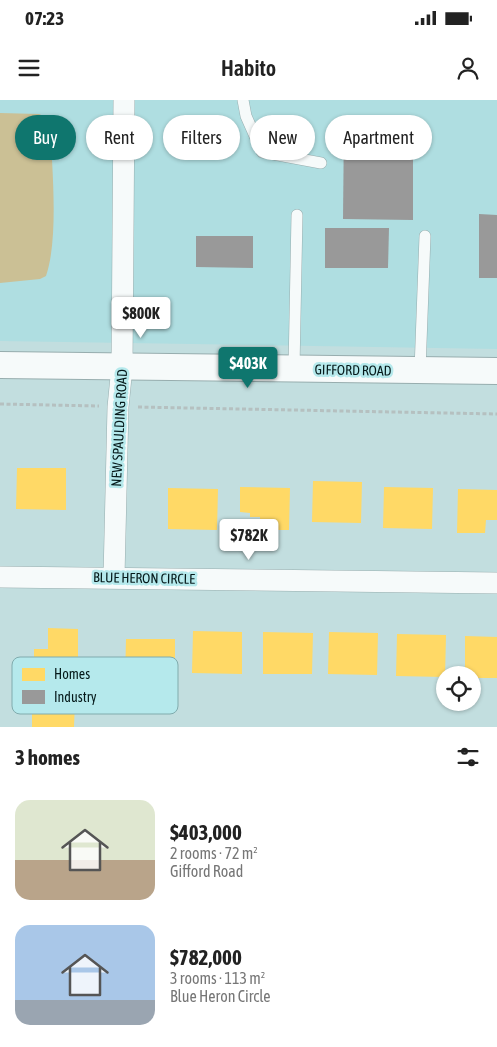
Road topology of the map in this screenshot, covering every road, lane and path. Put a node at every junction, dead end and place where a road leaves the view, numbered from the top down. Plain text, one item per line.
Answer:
1 (124, 100) edge
2 (243, 100) edge
3 (321, 163) dead end
4 (297, 214) dead end
5 (425, 236) dead end
6 (0, 365) edge
7 (122, 367) junction
8 (294, 369) junction
9 (420, 370) junction
10 (497, 371) edge
11 (0, 404) edge
12 (118, 407) junction
13 (497, 414) edge
14 (0, 577) edge
15 (114, 577) junction
16 (497, 583) edge

1 - 7 street, NEW SPAULDING ROAD
2 - 3 lane
4 - 8 lane
5 - 9 lane
6 - 7 street, GIFFORD ROAD
7 - 8 street, GIFFORD ROAD
7 - 12 street, NEW SPAULDING ROAD
8 - 9 street, GIFFORD ROAD
9 - 10 street, GIFFORD ROAD
11 - 12 path
12 - 13 path
12 - 15 street, NEW SPAULDING ROAD
14 - 15 street, BLUE HERON CIRCLE
15 - 16 street, BLUE HERON CIRCLE

